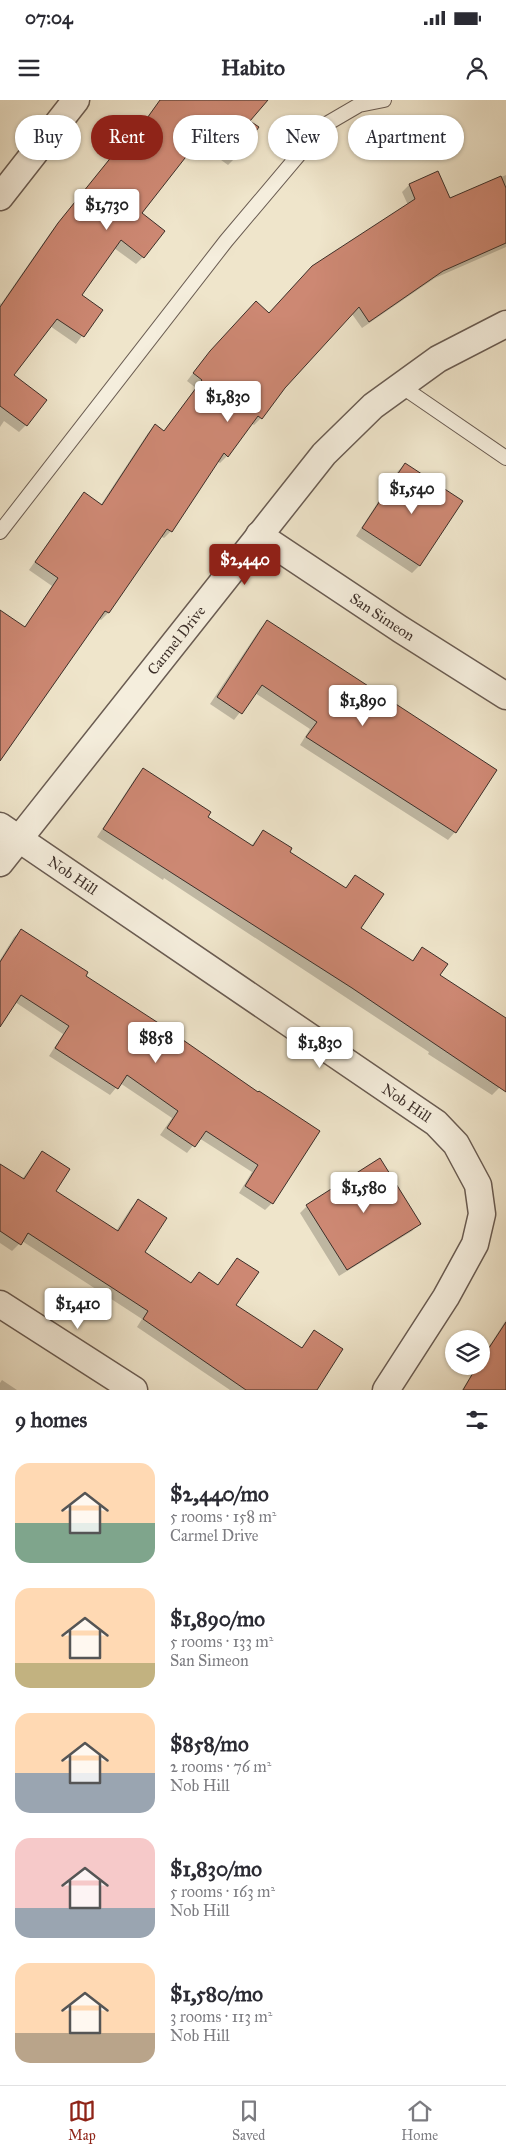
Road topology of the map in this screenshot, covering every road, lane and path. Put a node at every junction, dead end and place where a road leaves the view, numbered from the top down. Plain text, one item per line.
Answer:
1 (76, 100) edge
2 (384, 100) edge
3 (0, 197) edge
4 (506, 324) edge
5 (401, 386) junction
6 (506, 458) edge
7 (0, 532) edge
8 (260, 535) junction
9 (506, 696) edge
10 (9, 833) edge
11 (0, 862) edge
12 (0, 1304) edge
13 (134, 1390) edge
14 (386, 1390) edge

1 - 3 street
2 - 7 lane
4 - 5 street, Carmel Drive
5 - 6 lane
5 - 8 street, Carmel Drive
8 - 9 street, San Simeon
8 - 10 street, Carmel Drive
10 - 11 street, Carmel Drive
10 - 14 street, Nob Hill
12 - 13 street

